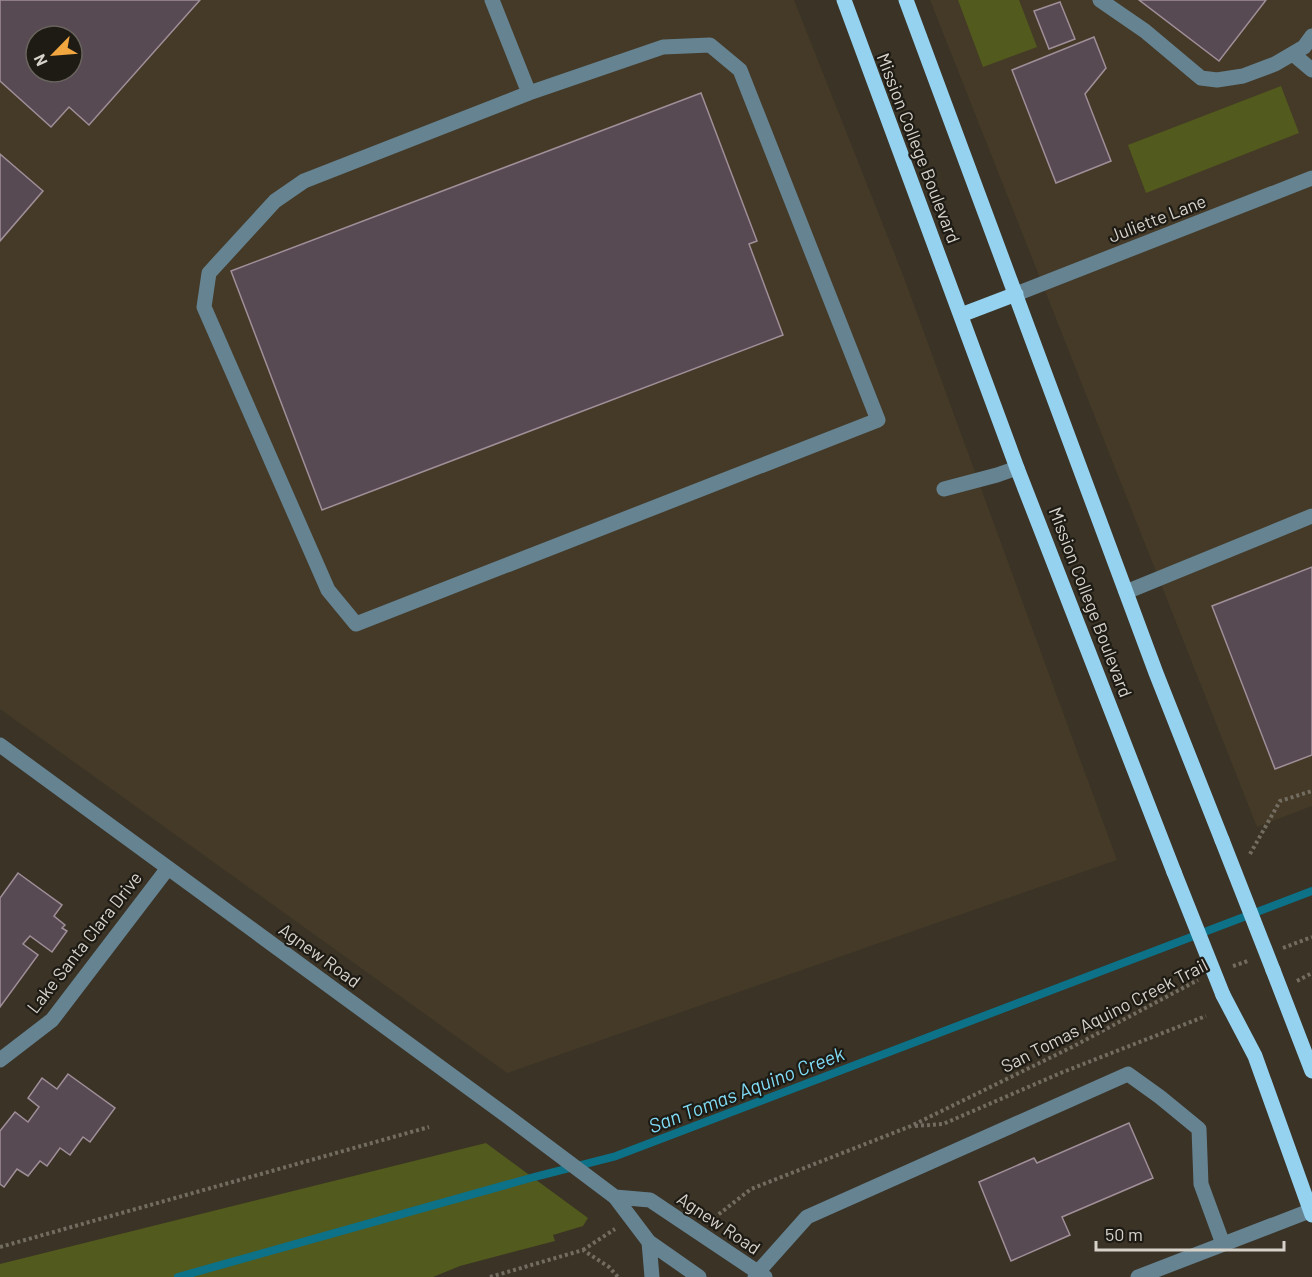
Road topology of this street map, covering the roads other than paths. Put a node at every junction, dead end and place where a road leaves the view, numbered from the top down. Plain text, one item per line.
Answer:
1 (492, 0) edge
2 (844, 0) edge
3 (906, 0) edge
4 (1100, 0) edge
5 (1312, 36) edge
6 (1293, 54) junction
7 (1312, 70) edge
8 (529, 93) junction
9 (1312, 178) edge
10 (1016, 294) junction
11 (960, 315) junction
12 (1017, 468) junction
13 (944, 489) dead end
14 (1312, 516) edge
15 (1126, 592) junction
16 (0, 745) edge
17 (168, 868) junction
18 (0, 1060) edge
19 (1312, 1071) edge
20 (615, 1197) junction
21 (1312, 1212) edge
22 (649, 1242) junction
23 (1222, 1244) junction
24 (756, 1276) edge
25 (652, 1277) edge
26 (699, 1277) edge
27 (1138, 1277) edge

1 - 8 street
2 - 11 main road, Mission College Boulevard
3 - 10 main road, Mission College Boulevard
4 - 6 street
5 - 6 street
6 - 7 street
8 - 8 street
9 - 10 street, Juliette Lane
10 - 11 main road
10 - 15 main road, Mission College Boulevard
11 - 12 main road, Mission College Boulevard
12 - 13 street
12 - 21 main road, Mission College Boulevard, bridge
14 - 15 street
15 - 19 main road, Mission College Boulevard, bridge
16 - 17 street, Agnew Road
17 - 18 street, Lake Santa Clara Drive
17 - 20 street, Agnew Road
20 - 22 street, Agnew Road
20 - 24 street, Agnew Road
21 - 23 street
22 - 25 street
22 - 26 street, Agnew Road
23 - 24 street
23 - 27 street

